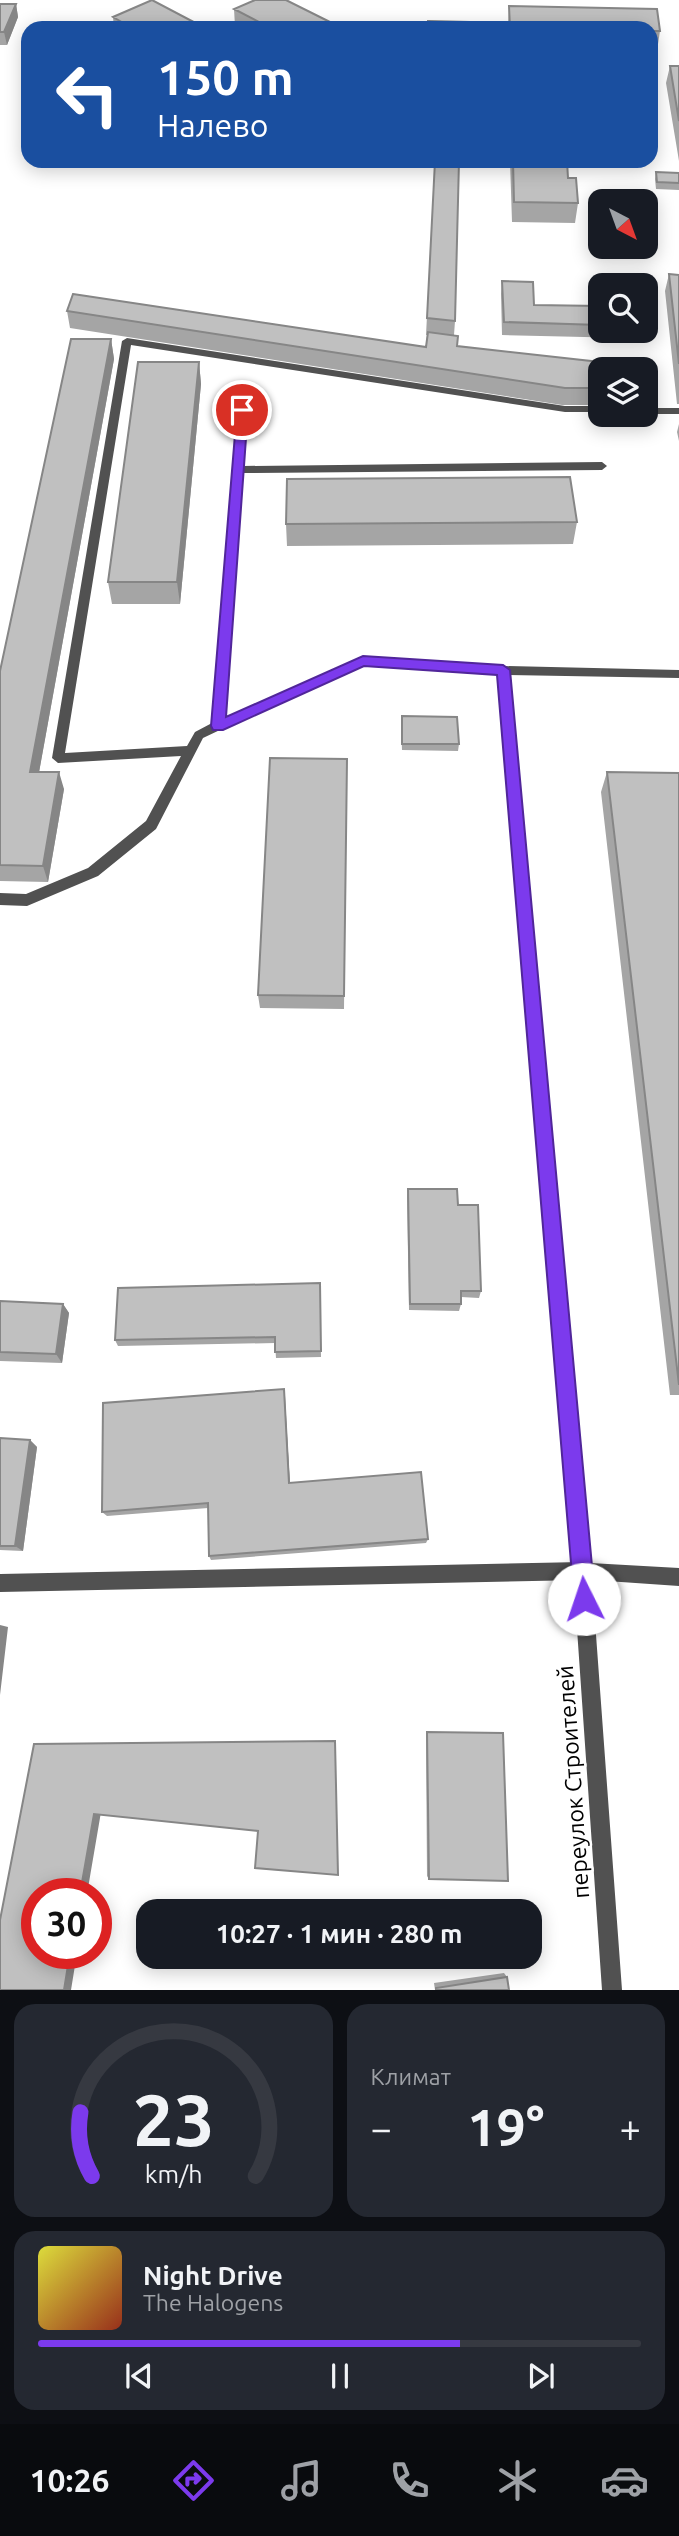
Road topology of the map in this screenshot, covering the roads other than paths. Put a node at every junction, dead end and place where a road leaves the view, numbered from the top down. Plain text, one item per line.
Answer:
1 (242, 410) dead end
2 (588, 410) edge
3 (658, 411) edge
4 (679, 411) edge
5 (603, 466) dead end
6 (238, 470) junction
7 (503, 670) junction
8 (679, 674) edge
9 (218, 726) junction
10 (190, 751) junction
11 (0, 899) edge
12 (582, 1571) junction
13 (679, 1577) edge
14 (0, 1583) edge
15 (612, 1990) edge

1 - 6 street
2 - 10 street
3 - 4 street
5 - 6 street
6 - 9 street
7 - 8 street
7 - 9 street
7 - 12 street, переулок Строителей
9 - 10 street
10 - 11 street
12 - 13 street
12 - 14 street
12 - 15 street, переулок Строителей

